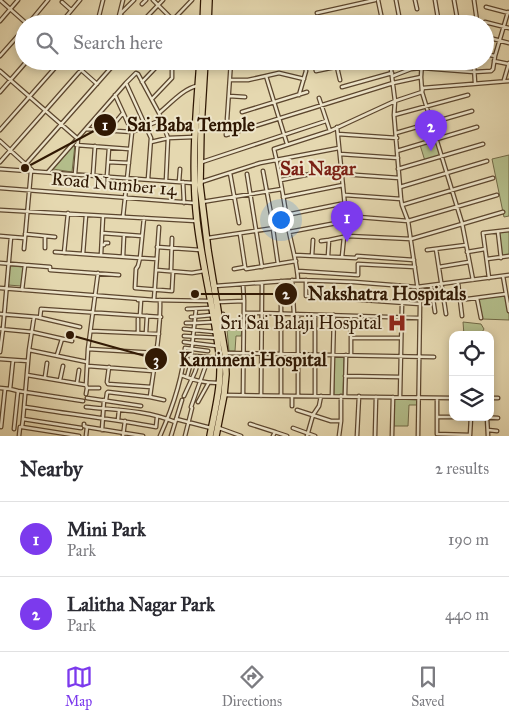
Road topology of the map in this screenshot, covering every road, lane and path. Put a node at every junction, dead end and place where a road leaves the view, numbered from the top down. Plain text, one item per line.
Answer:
1 (0, 0) edge
2 (18, 0) edge
3 (48, 0) edge
4 (80, 0) edge
5 (103, 0) edge
6 (123, 0) edge
7 (134, 0) edge
8 (146, 0) edge
9 (153, 0) edge
10 (163, 0) edge
11 (192, 0) edge
12 (204, 0) edge
13 (209, 0) edge
14 (377, 0) edge
15 (396, 0) edge
16 (415, 0) edge
17 (435, 0) edge
18 (454, 0) edge
19 (474, 0) edge
20 (62, 2) dead end
21 (142, 4) dead end
22 (158, 5) junction
23 (486, 7) dead end
24 (10, 9) junction
25 (417, 9) dead end
26 (71, 10) junction
27 (317, 13) dead end
28 (509, 13) edge
29 (120, 14) joint
30 (17, 15) edge
31 (36, 15) edge
32 (67, 15) edge
33 (99, 15) edge
34 (149, 15) edge
35 (168, 15) edge
36 (178, 15) edge
37 (203, 15) edge
38 (205, 15) edge
39 (381, 15) edge
40 (399, 15) edge
41 (438, 15) edge
42 (457, 15) edge
43 (476, 15) edge
44 (0, 21) edge
45 (494, 24) edge
46 (504, 27) junction
47 (509, 28) edge
48 (15, 39) edge
49 (494, 39) edge
50 (500, 41) junction
51 (509, 43) edge
52 (0, 56) edge
53 (495, 56) joint
54 (494, 61) joint
55 (509, 63) edge
56 (19, 70) edge
57 (53, 70) edge
58 (81, 70) joint
59 (109, 70) edge
60 (153, 70) edge
61 (172, 70) edge
62 (199, 70) edge
63 (205, 70) edge
64 (231, 70) edge
65 (306, 70) edge
66 (338, 70) edge
67 (392, 70) edge
68 (408, 70) edge
69 (419, 70) edge
70 (455, 70) edge
71 (492, 70) edge
72 (0, 71) edge
73 (474, 72) junction
74 (393, 75) junction
75 (266, 76) junction
76 (421, 77) junction
77 (11, 80) junction
78 (230, 80) junction
79 (304, 80) junction
80 (340, 80) dead end
81 (503, 81) junction
82 (509, 81) edge
83 (142, 82) junction
84 (126, 83) junction
85 (393, 83) junction
86 (475, 83) junction
87 (97, 84) junction
88 (198, 86) junction
89 (342, 88) dead end
90 (0, 92) edge
91 (307, 92) dead end
92 (422, 92) junction
93 (299, 94) junction
94 (115, 95) junction
95 (468, 95) dead end
96 (29, 96) junction
97 (229, 96) junction
98 (244, 97) dead end
99 (319, 98) dead end
100 (152, 99) junction
101 (395, 101) junction
102 (274, 102) junction
103 (321, 105) junction
104 (427, 106) junction
105 (45, 110) junction
106 (472, 110) dead end
107 (242, 112) dead end
108 (124, 113) junction
109 (159, 113) junction
110 (394, 115) junction
111 (278, 118) junction
112 (161, 120) junction
113 (326, 122) junction
114 (431, 123) junction
115 (61, 124) junction
116 (146, 127) junction
117 (337, 127) junction
118 (477, 127) dead end
119 (86, 129) junction
120 (0, 130) edge
121 (108, 131) junction
122 (330, 131) junction
123 (132, 132) junction
124 (396, 133) junction
125 (338, 134) junction
126 (284, 135) junction
127 (196, 137) junction
128 (168, 138) junction
129 (397, 138) junction
130 (78, 139) junction
131 (436, 140) junction
132 (0, 141) edge
133 (151, 142) junction
134 (73, 144) junction
135 (287, 144) junction
136 (482, 144) dead end
137 (78, 145) junction
138 (96, 146) junction
139 (109, 147) junction
140 (129, 148) junction
141 (339, 148) junction
142 (10, 150) junction
143 (397, 151) junction
144 (340, 154) junction
145 (442, 157) junction
146 (398, 158) junction
147 (276, 159) junction
148 (487, 161) dead end
149 (0, 162) edge
150 (108, 162) junction
151 (200, 162) junction
152 (129, 163) junction
153 (26, 164) junction
154 (341, 167) junction
155 (0, 168) edge
156 (180, 169) dead end
157 (398, 169) junction
158 (32, 171) junction
159 (263, 171) dead end
160 (48, 172) junction
161 (230, 172) junction
162 (75, 174) junction
163 (247, 174) dead end
164 (342, 174) junction
165 (446, 174) junction
166 (93, 175) junction
167 (107, 176) junction
168 (127, 178) junction
169 (399, 178) junction
170 (493, 178) dead end
171 (148, 179) junction
172 (281, 180) junction
173 (166, 181) junction
174 (181, 182) junction
175 (197, 183) junction
176 (343, 185) junction
177 (400, 187) junction
178 (0, 188) edge
179 (282, 189) junction
180 (29, 190) junction
181 (452, 191) junction
182 (266, 192) junction
183 (250, 194) junction
184 (344, 195) junction
185 (497, 195) dead end
186 (234, 197) junction
187 (283, 197) junction
188 (126, 198) junction
189 (400, 198) junction
190 (184, 203) junction
191 (199, 203) junction
192 (345, 203) junction
193 (402, 205) junction
194 (456, 207) junction
195 (0, 210) edge
196 (27, 211) junction
197 (502, 212) dead end
198 (68, 214) junction
199 (86, 214) junction
200 (271, 214) dead end
201 (286, 215) junction
202 (104, 216) junction
203 (346, 216) junction
204 (123, 217) junction
205 (144, 218) junction
206 (346, 221) junction
207 (408, 221) junction
208 (197, 222) junction
209 (238, 223) dead end
210 (462, 223) junction
211 (288, 226) junction
212 (159, 227) dead end
213 (273, 228) junction
214 (509, 230) edge
215 (256, 231) junction
216 (289, 232) junction
217 (498, 232) junction
218 (102, 233) junction
219 (240, 234) junction
220 (124, 235) junction
221 (0, 236) edge
222 (24, 236) junction
223 (45, 236) junction
224 (142, 236) junction
225 (348, 236) junction
226 (11, 237) junction
227 (55, 237) dead end
228 (344, 237) junction
229 (172, 238) dead end
230 (206, 239) junction
231 (411, 239) junction
232 (313, 240) dead end
233 (329, 240) junction
234 (321, 241) dead end
235 (108, 243) dead end
236 (466, 245) junction
237 (102, 246) junction
238 (158, 247) junction
239 (45, 248) dead end
240 (172, 248) junction
241 (24, 249) dead end
242 (436, 249) junction
243 (485, 249) junction
244 (202, 250) junction
245 (427, 250) dead end
246 (55, 252) dead end
247 (467, 252) junction
248 (64, 253) junction
249 (82, 254) junction
250 (101, 255) junction
251 (295, 255) junction
252 (312, 256) junction
253 (328, 256) junction
254 (357, 256) junction
255 (509, 256) edge
256 (122, 257) junction
257 (342, 257) junction
258 (140, 258) junction
259 (501, 258) junction
260 (157, 259) junction
261 (414, 260) junction
262 (487, 260) junction
263 (204, 262) junction
264 (296, 262) junction
265 (469, 262) junction
266 (0, 263) edge
267 (9, 264) junction
268 (278, 264) junction
269 (358, 264) junction
270 (25, 265) junction
271 (210, 265) junction
272 (245, 267) junction
273 (262, 267) junction
274 (415, 267) junction
275 (439, 267) junction
276 (234, 269) dead end
277 (156, 270) junction
278 (206, 271) junction
279 (298, 271) junction
280 (172, 272) junction
281 (98, 274) junction
282 (119, 275) dead end
283 (503, 276) junction
284 (509, 276) edge
285 (489, 278) junction
286 (292, 280) junction
287 (298, 280) junction
288 (306, 280) junction
289 (472, 280) junction
290 (281, 281) junction
291 (262, 283) junction
292 (458, 283) junction
293 (243, 284) junction
294 (441, 285) junction
295 (213, 286) junction
296 (431, 286) junction
297 (0, 288) edge
298 (6, 288) junction
299 (418, 288) junction
300 (22, 290) junction
301 (155, 290) junction
302 (506, 294) junction
303 (96, 296) junction
304 (477, 298) junction
305 (133, 300) dead end
306 (141, 300) junction
307 (154, 300) junction
308 (160, 300) junction
309 (460, 300) junction
310 (244, 302) junction
311 (508, 302) edge
312 (402, 303) junction
313 (213, 304) junction
314 (420, 304) junction
315 (187, 309) dead end
316 (196, 309) junction
317 (509, 311) edge
318 (435, 312) dead end
319 (94, 313) junction
320 (244, 313) junction
321 (261, 313) junction
322 (2, 314) edge
323 (223, 314) dead end
324 (281, 314) junction
325 (294, 314) junction
326 (298, 314) junction
327 (446, 314) dead end
328 (213, 315) junction
329 (315, 315) junction
330 (334, 315) junction
331 (147, 316) junction
332 (196, 316) junction
333 (351, 316) junction
334 (462, 316) dead end
335 (34, 317) junction
336 (139, 317) junction
337 (160, 317) junction
338 (191, 317) dead end
339 (40, 318) junction
340 (401, 318) junction
341 (420, 318) junction
342 (481, 318) dead end
343 (214, 322) junction
344 (186, 323) dead end
345 (195, 324) junction
346 (80, 327) dead end
347 (2, 329) edge
348 (184, 329) dead end
349 (91, 330) junction
350 (194, 330) junction
351 (32, 332) junction
352 (138, 332) junction
353 (146, 332) junction
354 (218, 332) junction
355 (160, 334) junction
356 (184, 336) dead end
357 (194, 337) junction
358 (62, 338) junction
359 (351, 338) junction
360 (401, 338) junction
361 (72, 341) dead end
362 (184, 342) dead end
363 (193, 343) junction
364 (1, 344) edge
365 (218, 346) junction
366 (88, 349) junction
367 (192, 349) junction
368 (29, 350) junction
369 (208, 351) dead end
370 (0, 352) edge
371 (156, 353) junction
372 (225, 353) junction
373 (244, 354) junction
374 (261, 354) junction
375 (281, 354) junction
376 (298, 354) junction
377 (57, 355) junction
378 (184, 355) junction
379 (315, 355) junction
380 (333, 355) junction
381 (346, 355) junction
382 (351, 355) junction
383 (192, 356) junction
384 (401, 356) junction
385 (419, 356) junction
386 (200, 357) junction
387 (434, 357) dead end
388 (220, 358) junction
389 (0, 359) edge
390 (13, 360) junction
391 (28, 361) junction
392 (47, 363) dead end
393 (87, 364) junction
394 (206, 365) dead end
395 (63, 366) dead end
396 (109, 367) junction
397 (79, 370) dead end
398 (153, 371) junction
399 (27, 375) junction
400 (181, 375) junction
401 (346, 376) junction
402 (187, 377) junction
403 (400, 377) junction
404 (45, 378) junction
405 (191, 379) junction
406 (60, 380) junction
407 (200, 382) junction
408 (76, 383) junction
409 (208, 383) junction
410 (220, 383) junction
411 (87, 386) junction
412 (151, 387) junction
413 (0, 388) edge
414 (5, 388) junction
415 (99, 388) dead end
416 (10, 389) junction
417 (18, 391) junction
418 (25, 392) junction
419 (86, 394) dead end
420 (224, 395) junction
421 (243, 395) junction
422 (184, 396) dead end
423 (261, 396) junction
424 (281, 396) junction
425 (292, 396) junction
426 (298, 396) junction
427 (315, 396) junction
428 (320, 396) junction
429 (332, 396) junction
430 (341, 396) junction
431 (345, 396) junction
432 (358, 396) junction
433 (150, 397) junction
434 (376, 397) junction
435 (393, 397) junction
436 (400, 397) junction
437 (419, 397) junction
438 (87, 398) dead end
439 (437, 398) junction
440 (449, 398) edge
441 (494, 398) edge
442 (498, 398) dead end
443 (105, 400) junction
444 (164, 400) dead end
445 (182, 400) dead end
446 (83, 401) dead end
447 (198, 402) dead end
448 (141, 406) dead end
449 (292, 406) dead end
450 (25, 407) junction
451 (86, 407) dead end
452 (104, 409) junction
453 (119, 410) junction
454 (297, 410) dead end
455 (313, 415) junction
456 (157, 416) junction
457 (437, 417) junction
458 (449, 417) edge
459 (104, 418) junction
460 (494, 418) edge
461 (498, 418) dead end
462 (23, 419) junction
463 (168, 419) junction
464 (118, 420) junction
465 (175, 420) junction
466 (125, 421) junction
467 (341, 421) junction
468 (470, 421) edge
469 (487, 421) edge
470 (189, 422) junction
471 (84, 424) dead end
472 (250, 424) dead end
473 (1, 427) edge
474 (22, 427) junction
475 (80, 428) dead end
476 (87, 428) junction
477 (215, 428) junction
478 (293, 428) dead end
479 (14, 429) dead end
480 (102, 430) junction
481 (488, 430) junction
482 (497, 431) dead end
483 (275, 432) junction
484 (124, 434) edge
485 (307, 435) edge
486 (452, 435) edge
487 (470, 435) edge
488 (19, 436) edge
489 (80, 436) edge
490 (86, 436) edge
491 (144, 436) edge
492 (160, 436) edge
493 (171, 436) edge
494 (185, 436) edge
495 (210, 436) edge
496 (216, 436) edge
497 (239, 436) edge
498 (273, 436) edge
499 (287, 436) edge
500 (315, 436) edge
501 (339, 436) edge
502 (357, 436) edge
503 (374, 436) edge
504 (392, 436) edge
505 (418, 436) edge
506 (488, 436) edge

1 - 24 street
2 - 24 street
3 - 31 street
4 - 26 street
5 - 33 street
6 - 29 street
7 - 29 street
8 - 21 street
9 - 22 street
10 - 22 street
11 - 36 street
12 - 37 highway
13 - 38 highway
14 - 27 street
14 - 39 street
15 - 40 street
16 - 25 street
17 - 41 street
18 - 42 street
19 - 43 street
20 - 26 street
22 - 34 street
22 - 35 street
23 - 28 street
24 - 30 street
24 - 44 street
26 - 32 street
28 - 46 street
45 - 46 street
46 - 47 street
46 - 50 street
48 - 52 street
49 - 50 street
50 - 51 street
50 - 53 street
53 - 54 street
54 - 55 street
55 - 81 street
56 - 77 street
57 - 96 street
58 - 87 street
58 - 105 street
59 - 87 street
60 - 83 street
61 - 100 street
62 - 88 highway
63 - 151 highway
64 - 78 street
65 - 79 street
66 - 80 street
67 - 74 street
68 - 74 street
69 - 76 street
70 - 73 street
71 - 73 street
72 - 77 street
73 - 86 street
74 - 85 street
74 - 89 street
75 - 78 street
75 - 79 street
75 - 102 street
76 - 85 street
76 - 92 street
77 - 90 street
77 - 96 street
78 - 97 street
79 - 93 street
81 - 82 street
81 - 86 street
83 - 84 street
83 - 100 street
84 - 94 street
84 - 116 street
85 - 101 street
85 - 103 street
86 - 92 street
87 - 115 street
88 - 109 street
88 - 127 highway
91 - 93 street
92 - 101 street
92 - 104 street
93 - 102 street
94 - 108 street
94 - 119 street
95 - 104 street
96 - 105 street
96 - 120 street
97 - 98 street
97 - 111 street
99 - 103 street
100 - 109 street
101 - 110 street
101 - 117 street
102 - 107 street
102 - 111 street
103 - 111 street
103 - 113 street
104 - 110 street
104 - 114 street
105 - 115 street
105 - 142 street
106 - 114 street
108 - 121 street
108 - 123 street
109 - 112 street
110 - 124 street
111 - 126 street
112 - 116 street
112 - 128 street
113 - 122 street
113 - 126 street
114 - 124 street
114 - 131 street
115 - 130 street
115 - 153 street
116 - 123 street
116 - 133 street
117 - 122 street
117 - 125 street
118 - 131 street
119 - 121 street
119 - 130 street
121 - 123 street
122 - 135 street
123 - 140 street
124 - 129 street
125 - 129 street
125 - 141 street
126 - 135 street
126 - 151 street
127 - 128 street
127 - 175 highway
128 - 133 street
128 - 173 street
129 - 143 street
130 - 134 street
130 - 137 street
131 - 143 street
131 - 145 street
132 - 142 street
133 - 171 street
134 - 137 street
134 - 160 street
135 - 147 street
136 - 145 street
137 - 138 street
137 - 162 street
138 - 139 street
138 - 166 street
139 - 140 street
139 - 150 street
140 - 152 street
141 - 144 street
141 - 147 street
142 - 149 street
142 - 153 street
143 - 146 street
144 - 146 street
144 - 154 street
145 - 157 street
145 - 165 street
146 - 157 street
147 - 161 street
147 - 172 street
148 - 165 street
150 - 152 street
150 - 167 street
151 - 175 highway
152 - 168 street
153 - 158 street
154 - 164 street
154 - 172 street
155 - 158 street
156 - 174 street
157 - 169 street
158 - 160 street
158 - 180 street
159 - 182 street
160 - 162 street
161 - 175 street
161 - 186 street
162 - 166 street
163 - 183 street
164 - 169 street
164 - 176 street
165 - 177 street
165 - 181 street
166 - 167 street
167 - 168 street
168 - 171 street
168 - 188 street
169 - 177 street
170 - 181 street
171 - 173 street
172 - 179 street
173 - 174 street
174 - 175 street
174 - 190 street
175 - 191 highway
176 - 184 street
176 - 187 street
177 - 189 street
178 - 180 street, Road Number 14
179 - 182 street, Road Number 14
179 - 187 street
180 - 188 street, Road Number 14
180 - 196 street
181 - 193 street
181 - 194 street
182 - 183 street, Road Number 14
182 - 200 street
183 - 186 street, Road Number 14
183 - 215 street
184 - 189 street
184 - 192 street
185 - 194 street
186 - 191 street, Road Number 14
186 - 209 street
187 - 201 street
188 - 190 street, Road Number 14
188 - 204 street
189 - 193 street
190 - 191 street, Road Number 14
191 - 208 highway
191 - 230 highway
192 - 201 street
192 - 203 street
193 - 207 street
194 - 207 street
194 - 210 street
195 - 196 street
196 - 198 street
196 - 222 street
197 - 210 street
198 - 199 street
198 - 248 street
199 - 202 street
199 - 249 street
201 - 211 street
202 - 204 street
202 - 218 street
203 - 206 street
203 - 207 street
204 - 205 street
205 - 208 street
205 - 224 street
206 - 216 street
206 - 225 street
207 - 231 street
208 - 244 highway
210 - 231 street
210 - 236 street
211 - 213 street
211 - 216 street
212 - 238 street
213 - 215 street
213 - 268 street
214 - 217 street
215 - 219 street
215 - 273 street
216 - 251 street
217 - 243 street
217 - 259 street
218 - 220 street
218 - 237 street
219 - 230 street
219 - 272 street
220 - 224 street
220 - 256 street
221 - 226 street
222 - 223 street
222 - 226 street
222 - 241 street
223 - 227 street
223 - 239 street
224 - 258 street
225 - 228 street
225 - 231 street
226 - 267 street
228 - 233 street
228 - 257 street
229 - 240 street
230 - 271 highway
231 - 261 street
232 - 252 street
233 - 234 street
233 - 253 street
235 - 237 street
236 - 242 street
236 - 247 street
237 - 250 street
238 - 240 street
238 - 260 street
240 - 244 street
240 - 280 street
242 - 245 street
242 - 275 street
243 - 247 street
243 - 262 street
244 - 263 highway
246 - 248 street
247 - 265 street
248 - 249 street
249 - 250 street
250 - 256 street
251 - 252 street
251 - 264 street
252 - 253 street
253 - 257 street
254 - 257 street
254 - 261 street
254 - 269 street
255 - 259 street
256 - 258 street
258 - 260 street
258 - 301 street
259 - 262 street
260 - 277 street
261 - 274 street
262 - 285 street
263 - 271 highway
263 - 278 highway
264 - 268 street
264 - 279 street
265 - 275 street
265 - 289 street
266 - 267 street
267 - 270 street
267 - 298 street
268 - 273 street
269 - 274 street
269 - 279 street
270 - 281 street
270 - 300 street
271 - 295 highway
272 - 273 street
272 - 276 street
274 - 299 street
275 - 294 street
277 - 280 street
277 - 301 street
278 - 280 street
278 - 313 highway
279 - 287 street
280 - 301 street
281 - 282 street
281 - 303 street
283 - 284 street
283 - 285 street
283 - 302 street
285 - 289 street
286 - 287 street
286 - 290 street
286 - 325 street
287 - 288 street
288 - 299 street
288 - 312 street
289 - 292 street
290 - 291 street
290 - 324 street
291 - 293 street
291 - 321 street
292 - 294 street
292 - 309 street
293 - 295 street
293 - 310 street
294 - 296 street
294 - 327 street
295 - 313 highway
296 - 299 street
296 - 318 street
297 - 298 street
298 - 300 street
298 - 322 street
299 - 314 street
300 - 303 street
301 - 307 street
302 - 304 street
302 - 311 street
303 - 306 street
303 - 319 street
304 - 309 street
304 - 342 street
305 - 306 street
306 - 307 street
306 - 336 street
307 - 308 street
308 - 313 street
308 - 337 street
309 - 334 street
310 - 313 street
310 - 320 street
311 - 317 street
312 - 314 street
312 - 340 street
313 - 316 street
313 - 328 highway
313 - 354 highway
314 - 341 street
315 - 316 street
316 - 332 street
319 - 336 street
319 - 339 street
319 - 349 street
320 - 321 street
320 - 373 street
321 - 324 street
321 - 374 street
322 - 335 street
322 - 347 street
323 - 354 street
324 - 325 street
324 - 375 street
325 - 326 street
326 - 329 street
326 - 376 street
328 - 332 street
328 - 343 highway
329 - 330 street
329 - 379 street
330 - 333 street
330 - 380 street
331 - 336 street
331 - 337 street
331 - 353 street
332 - 338 street
332 - 345 street
333 - 340 street
333 - 359 street
335 - 339 street
335 - 351 street
336 - 352 street
337 - 355 street
339 - 346 street
340 - 341 street
340 - 360 street
341 - 385 street
343 - 345 street
343 - 354 highway
344 - 345 street
345 - 350 street
347 - 351 street
347 - 364 street
348 - 350 street
349 - 352 street
349 - 366 street
350 - 354 street
350 - 357 street
351 - 358 street
351 - 368 street
352 - 353 street
353 - 355 street
354 - 357 street
354 - 365 highway
354 - 372 highway
355 - 371 street
356 - 357 street
357 - 363 street
358 - 361 street
358 - 377 street
359 - 360 street
359 - 382 street
360 - 384 street
362 - 363 street
363 - 365 street
363 - 367 street
364 - 370 street
365 - 388 highway
366 - 371 street
366 - 393 street
367 - 369 street
367 - 378 street
367 - 383 street
368 - 377 street
368 - 391 street
371 - 398 street
372 - 373 street
372 - 420 highway
373 - 374 street
373 - 421 street
374 - 375 street
374 - 423 street
375 - 376 street
375 - 424 street
376 - 379 street
376 - 426 street
377 - 393 street
378 - 383 street
378 - 400 street
379 - 380 street
379 - 427 street
380 - 381 street
380 - 429 street
381 - 382 street
381 - 401 street
382 - 384 street
383 - 386 street
383 - 402 street
384 - 385 street
384 - 403 street
385 - 387 street
385 - 437 street
386 - 388 street
386 - 405 street
388 - 410 highway
389 - 390 street
390 - 391 street
390 - 416 street
391 - 399 street
392 - 404 street
393 - 396 street
393 - 411 street
394 - 407 street
395 - 406 street
396 - 398 street
396 - 412 street
397 - 408 street
398 - 412 street
399 - 404 street
399 - 418 street
400 - 402 street
400 - 463 street
401 - 403 street
401 - 431 street
402 - 405 street
403 - 436 street
404 - 406 street
405 - 407 street
405 - 422 street
406 - 408 street
407 - 409 street
407 - 470 street
408 - 411 street
409 - 410 street
409 - 447 street
410 - 477 highway
411 - 415 street
411 - 419 street
412 - 433 street
413 - 414 street
414 - 416 street
414 - 473 street
416 - 417 street
417 - 418 street
417 - 479 street
418 - 446 street
418 - 450 street
420 - 421 street
420 - 477 highway
421 - 423 street
423 - 424 street
424 - 425 street
425 - 426 street
425 - 449 street
426 - 427 street
427 - 428 street
428 - 429 street
428 - 455 street
429 - 430 street
430 - 431 street
430 - 467 street
431 - 432 street
432 - 434 street
432 - 502 street
433 - 443 street
433 - 444 street
434 - 435 street
434 - 503 street
435 - 436 street
435 - 504 street
436 - 437 street
437 - 439 street
437 - 505 street
438 - 443 street
439 - 440 street
439 - 457 street
441 - 442 street
443 - 448 street
443 - 452 street
445 - 465 street
450 - 459 street
450 - 462 street
451 - 452 street
452 - 453 street
452 - 459 street
453 - 456 street
453 - 464 street
454 - 455 street
455 - 467 street
455 - 485 street
456 - 463 street
456 - 466 street
457 - 458 street
457 - 486 street
459 - 464 street
459 - 480 street
460 - 461 street
462 - 474 street
462 - 475 street
463 - 465 street
463 - 492 street
464 - 466 street
465 - 470 street
465 - 493 street
466 - 484 street
467 - 501 street
468 - 487 street
469 - 481 street
470 - 477 street
470 - 494 street
471 - 476 street
472 - 483 street
474 - 488 street
474 - 489 street
476 - 480 street
476 - 490 street
477 - 495 highway
477 - 496 highway
477 - 497 street
478 - 485 street
480 - 484 street
481 - 482 street
481 - 506 street
483 - 498 street
483 - 499 street
484 - 491 street
485 - 500 street
486 - 487 street

